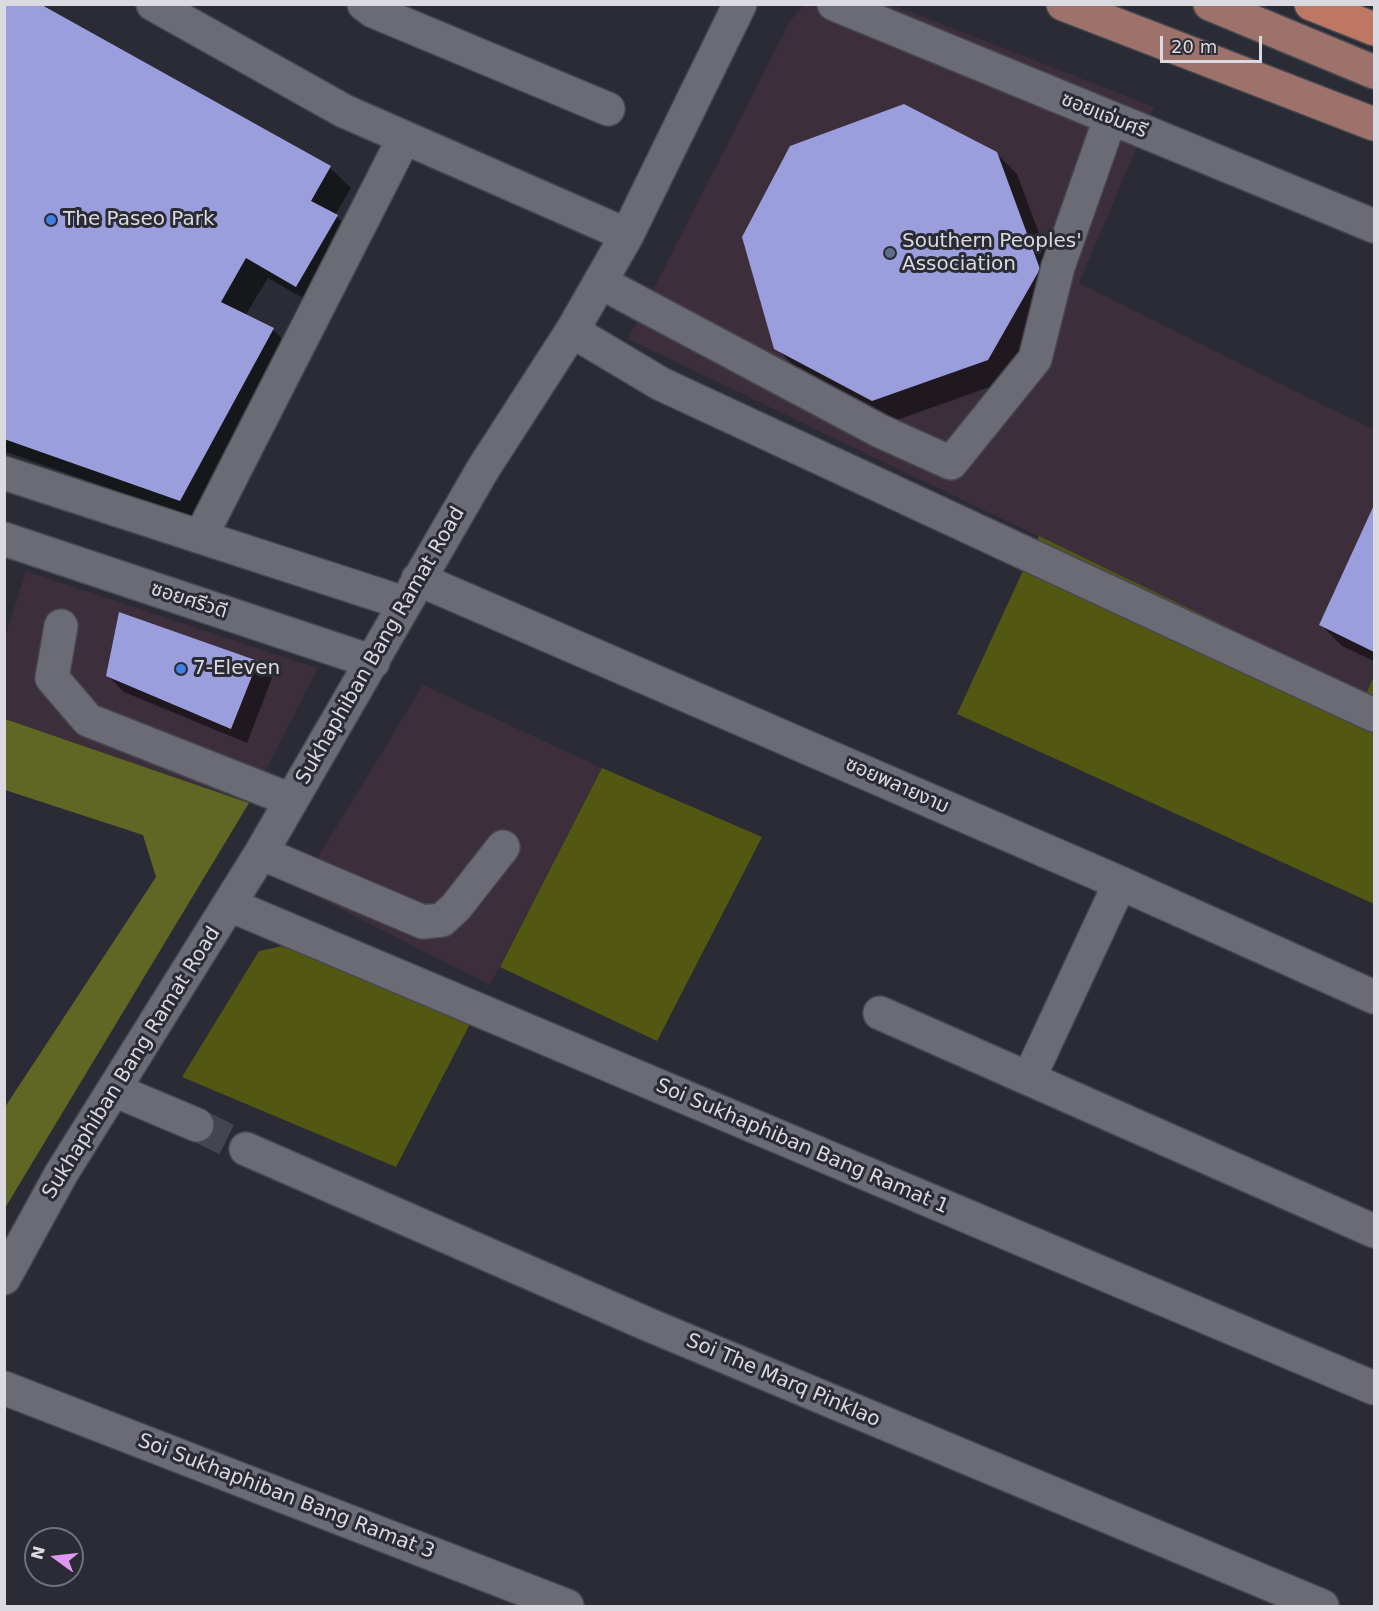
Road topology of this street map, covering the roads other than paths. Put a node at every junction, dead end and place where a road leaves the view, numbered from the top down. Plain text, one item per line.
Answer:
1 (153, 4) edge
2 (364, 4) edge
3 (740, 4) edge
4 (834, 4) edge
5 (1063, 4) edge
6 (1311, 4) edge
7 (1211, 5) edge
8 (1374, 29) edge
9 (1374, 72) edge
10 (608, 109) dead end
11 (1110, 119) junction
12 (1374, 124) edge
13 (404, 138) junction
14 (1374, 226) edge
15 (627, 235) junction
16 (600, 282) junction
17 (572, 331) junction
18 (4, 473) edge
19 (201, 536) junction
20 (4, 539) edge
21 (411, 591) junction
22 (61, 626) dead end
23 (373, 662) junction
24 (1374, 715) edge
25 (291, 800) junction
26 (503, 847) dead end
27 (261, 853) junction
28 (1120, 883) junction
29 (230, 904) junction
30 (1374, 998) edge
31 (879, 1013) dead end
32 (1029, 1078) junction
33 (114, 1090) junction
34 (197, 1125) tunnel mouth
35 (246, 1149) tunnel mouth
36 (1374, 1231) edge
37 (4, 1278) edge
38 (1374, 1388) edge
39 (4, 1389) edge
40 (567, 1606) edge
41 (1322, 1606) edge

1 - 13 street
2 - 10 street
3 - 15 street, Sukhaphiban Bang Ramat Road
4 - 11 street, ซอยแจ่มศรี
5 - 12 main road
6 - 8 highway
7 - 9 main road
11 - 14 street, ซอยแจ่มศรี
11 - 16 street
13 - 15 street
13 - 19 street
15 - 16 street, Sukhaphiban Bang Ramat Road
16 - 17 street, Sukhaphiban Bang Ramat Road
17 - 21 street, Sukhaphiban Bang Ramat Road
17 - 24 street
18 - 19 street, ซอยพลายงาม
19 - 21 street, ซอยพลายงาม
20 - 23 street, ซอยศรีวดี
21 - 23 street, Sukhaphiban Bang Ramat Road
21 - 28 street, ซอยพลายงาม
22 - 25 street
23 - 25 street, Sukhaphiban Bang Ramat Road
25 - 27 street, Sukhaphiban Bang Ramat Road
26 - 27 street
27 - 29 street, Sukhaphiban Bang Ramat Road
28 - 30 street, ซอยพลายงาม
28 - 32 street
29 - 33 street, Sukhaphiban Bang Ramat Road
29 - 38 street, Soi Sukhaphiban Bang Ramat 1
31 - 32 street
32 - 36 street
33 - 34 street
33 - 37 street, Sukhaphiban Bang Ramat Road
35 - 41 street, Soi The Marq Pinklao
39 - 40 street, Soi Sukhaphiban Bang Ramat 3

